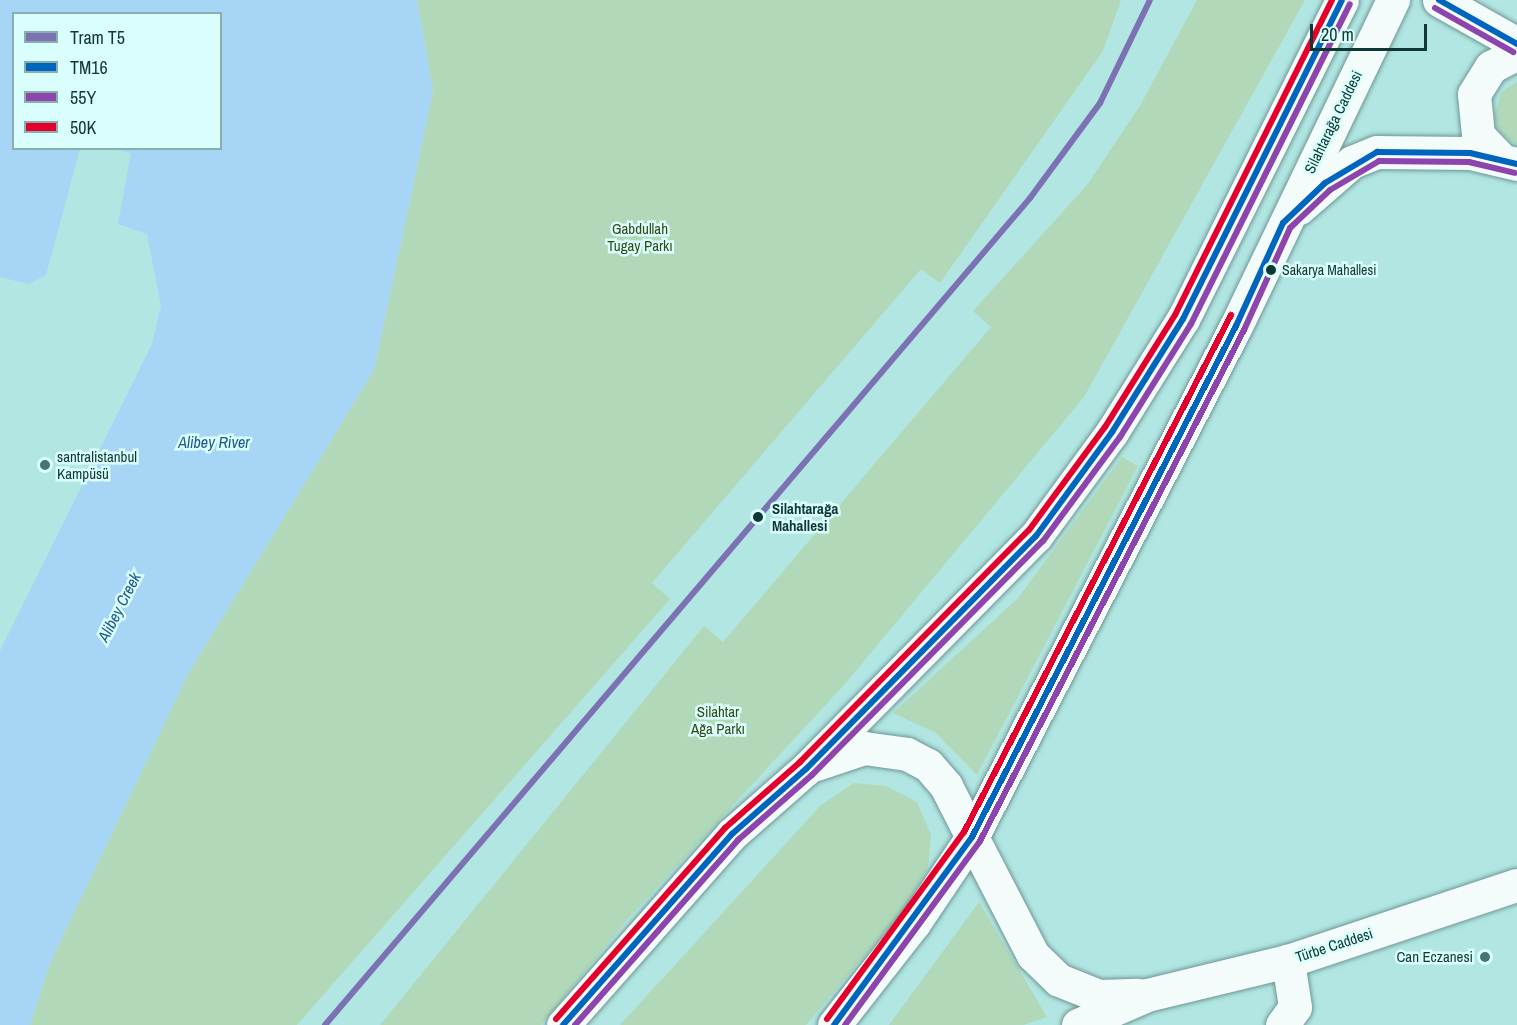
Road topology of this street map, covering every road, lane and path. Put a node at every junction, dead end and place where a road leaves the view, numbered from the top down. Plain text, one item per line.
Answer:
1 (1342, 0) edge
2 (1393, 0) edge
3 (1439, 0) edge
4 (1517, 44) edge
5 (1517, 53) edge
6 (1509, 162) edge
7 (1283, 223) junction
8 (806, 769) junction
9 (972, 837) junction
10 (1517, 885) edge
11 (1288, 960) junction
12 (1147, 995) junction
13 (563, 1025) edge
14 (834, 1025) edge
15 (1078, 1025) edge
16 (1282, 1025) edge

1 - 8 main road
2 - 7 main road, Silahtarağa Caddesi
3 - 4 main road
5 - 6 main road
6 - 7 main road
7 - 9 main road, Silahtarağa Caddesi
8 - 9 main road
8 - 13 main road
9 - 12 main road
9 - 14 main road, Silahtarağa Caddesi
10 - 11 main road, Türbe Caddesi
11 - 12 main road, Türbe Caddesi
11 - 16 main road
12 - 15 main road

